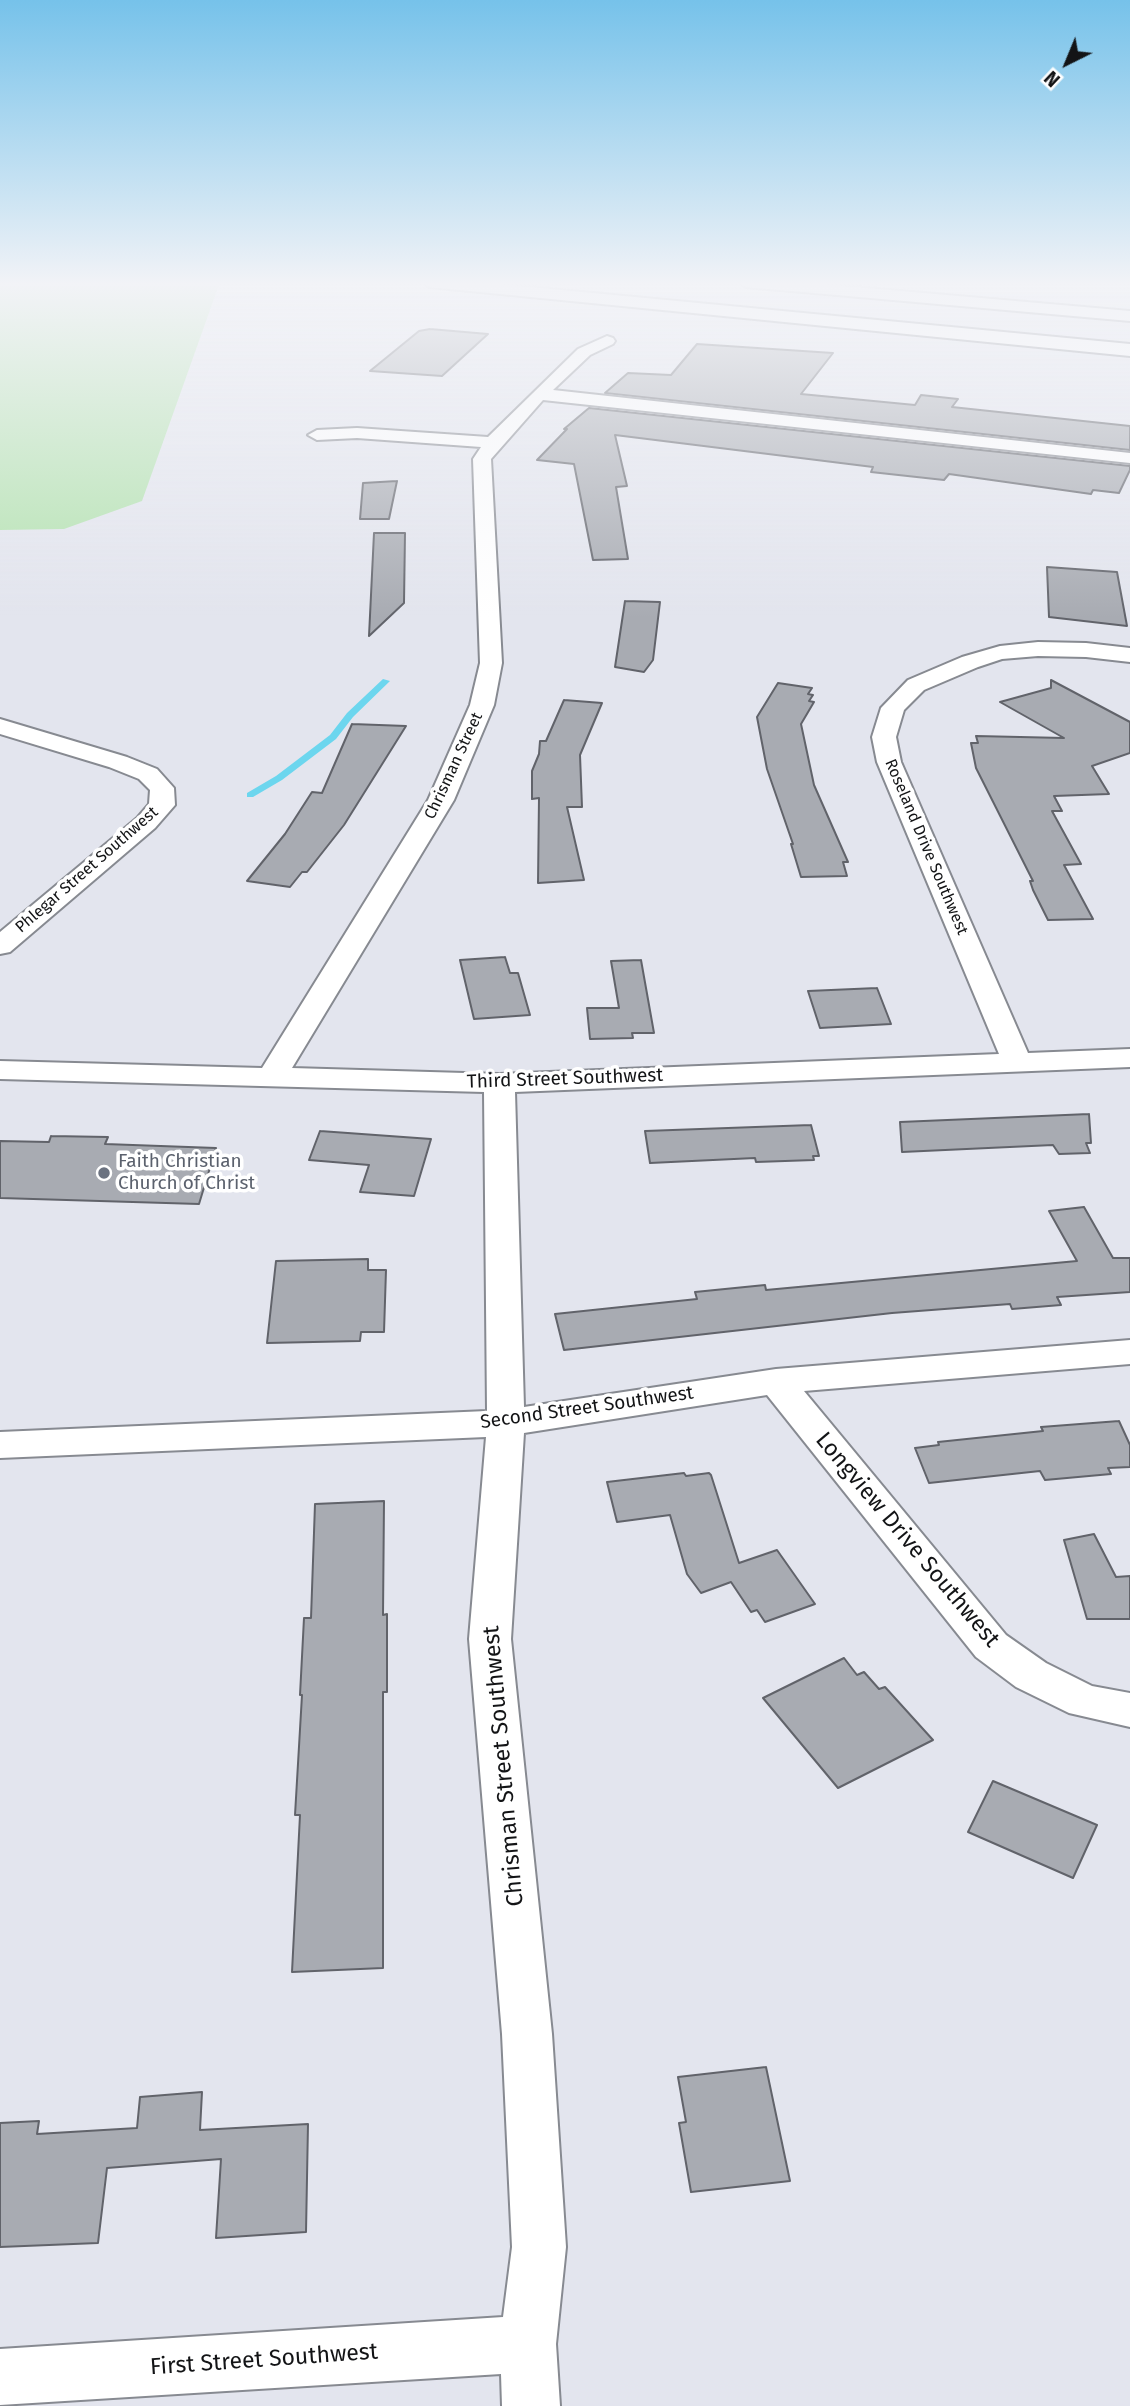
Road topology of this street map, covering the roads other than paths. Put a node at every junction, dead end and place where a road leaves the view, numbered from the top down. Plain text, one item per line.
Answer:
1 (538, 394) edge
2 (541, 394) edge
3 (317, 435) dead end
4 (492, 443) junction
5 (1130, 458) edge
6 (1130, 655) edge
7 (0, 726) edge
8 (0, 946) edge
9 (1130, 1058) edge
10 (1017, 1062) junction
11 (0, 1070) edge
12 (271, 1077) junction
13 (499, 1083) junction
14 (1130, 1352) edge
15 (776, 1381) junction
16 (506, 1423) junction
17 (0, 1445) edge
18 (1130, 1710) edge
19 (528, 2344) junction
20 (0, 2376) edge
21 (531, 2406) edge

1 - 4 street, Chrisman Street
2 - 5 street
3 - 4 street
4 - 12 street, Chrisman Street
6 - 10 street, Roseland Drive Southwest
7 - 8 street, Phlegar Street Southwest
9 - 10 street, Third Street Southwest
10 - 13 street, Third Street Southwest
11 - 12 street, Third Street Southwest
12 - 13 street, Third Street Southwest
13 - 16 street, Chrisman Street Southwest
14 - 15 street, Second Street Southwest
15 - 16 street, Second Street Southwest
15 - 18 street, Longview Drive Southwest
16 - 17 street, Second Street Southwest
16 - 19 street, Chrisman Street Southwest
19 - 20 street, First Street Southwest
19 - 21 street, Chrisman Street Southwest

